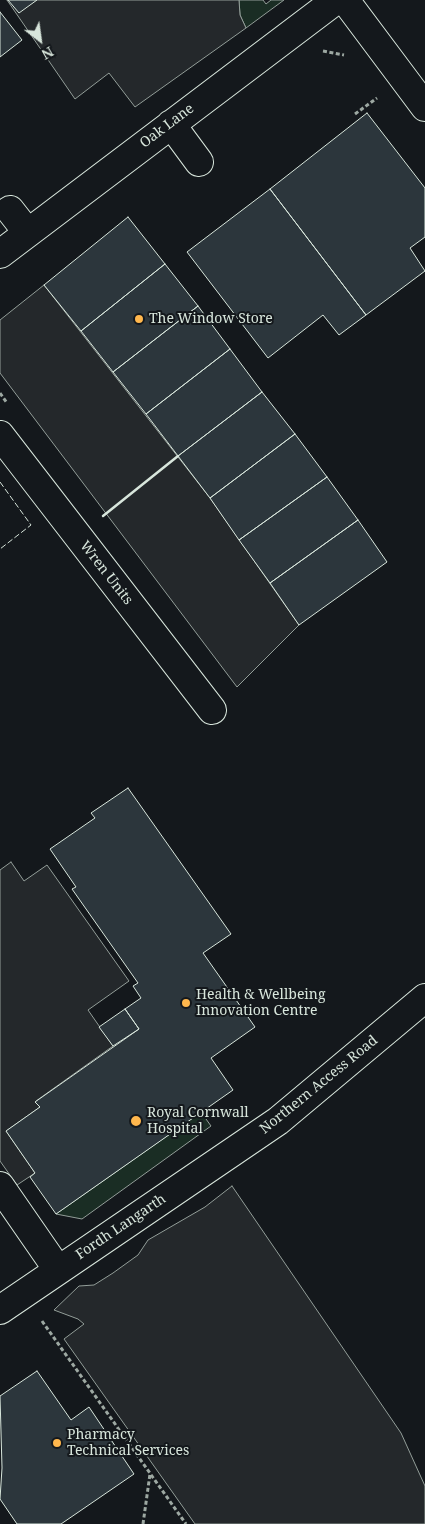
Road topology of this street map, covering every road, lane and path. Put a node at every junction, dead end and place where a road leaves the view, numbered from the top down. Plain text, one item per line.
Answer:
1 (336, 0) edge
2 (345, 0) edge
3 (425, 107) edge
4 (171, 124) junction
5 (199, 162) dead end
6 (10, 210) dead end
7 (28, 233) junction
8 (0, 254) edge
9 (0, 435) edge
10 (212, 710) dead end
11 (425, 998) edge
12 (185, 1184) joint
13 (0, 1186) edge
14 (58, 1270) junction
15 (0, 1310) edge
16 (37, 1314) dead end
17 (150, 1473) junction
18 (143, 1524) edge
19 (186, 1524) edge

1 - 4 street, Oak Lane
2 - 3 street
4 - 5 street
4 - 7 street, Oak Lane
6 - 7 street
7 - 8 street, Oak Lane
9 - 10 street, Wren Units
11 - 12 street, Northern Access Road
12 - 14 street, Fordh Langarth
13 - 14 street
14 - 15 street, Fordh Langarth
16 - 17 path
17 - 18 path
17 - 19 path

